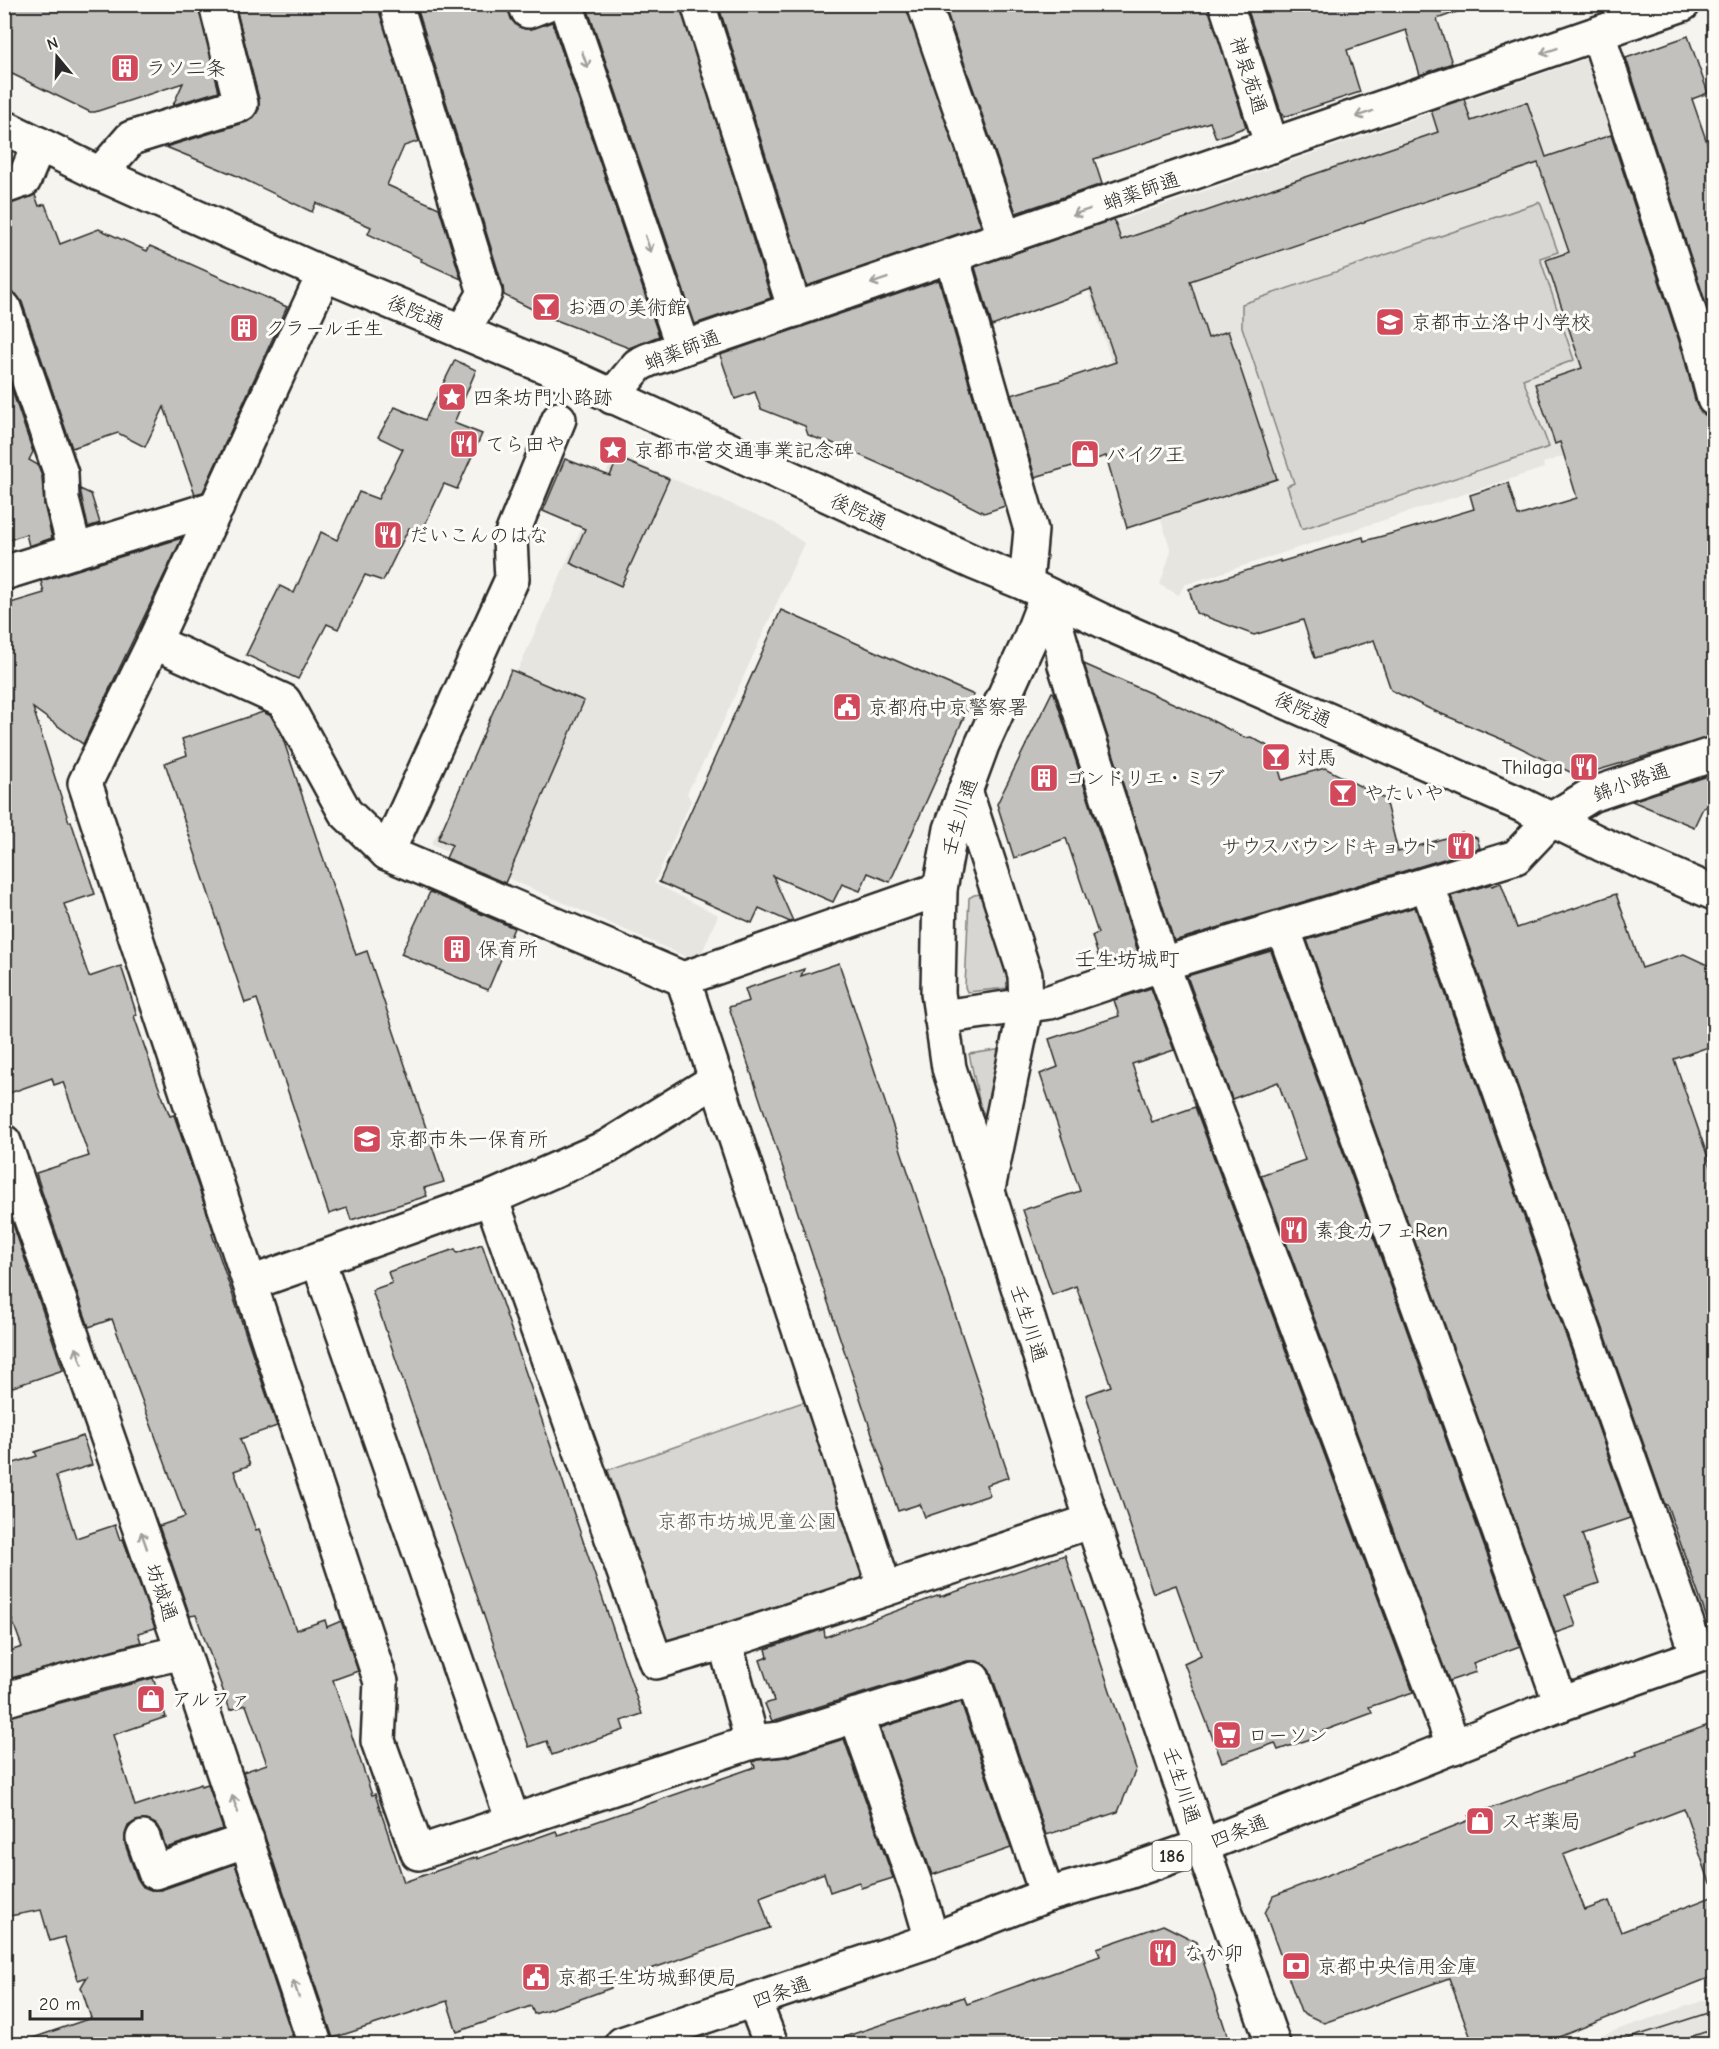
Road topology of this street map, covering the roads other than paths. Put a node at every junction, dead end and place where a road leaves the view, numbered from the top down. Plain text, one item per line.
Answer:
1 (216, 4) edge
2 (396, 4) edge
3 (525, 4) edge
4 (546, 4) edge
5 (566, 4) edge
6 (698, 4) edge
7 (924, 4) edge
8 (1226, 4) edge
9 (1683, 4) edge
10 (1598, 34) junction
11 (4, 127) edge
12 (39, 144) junction
13 (1272, 146) junction
14 (100, 174) junction
15 (4, 187) edge
16 (1005, 238) junction
17 (952, 256) junction
18 (324, 274) junction
19 (4, 308) edge
20 (795, 310) junction
21 (462, 332) junction
22 (683, 348) junction
23 (612, 397) junction
24 (1714, 399) edge
25 (559, 419) dead end
26 (217, 507) junction
27 (75, 551) junction
28 (4, 573) edge
29 (1036, 590) junction
30 (154, 642) junction
31 (1714, 754) edge
32 (965, 790) junction
33 (1552, 819) junction
34 (387, 853) junction
35 (1427, 884) junction
36 (940, 889) junction
37 (1714, 893) edge
38 (1283, 928) junction
39 (1162, 964) junction
40 (683, 979) junction
41 (1026, 1005) junction
42 (942, 1017) junction
43 (717, 1079) junction
44 (4, 1142) edge
45 (10, 1180) edge
46 (988, 1192) junction
47 (491, 1198) junction
48 (318, 1260) junction
49 (251, 1283) junction
50 (1092, 1521) junction
51 (885, 1589) junction
52 (725, 1642) junction
53 (183, 1652) junction
54 (1706, 1653) edge
55 (4, 1700) edge
56 (1561, 1704) junction
57 (856, 1715) junction
58 (752, 1742) junction
59 (1454, 1747) junction
60 (513, 1821) junction
61 (143, 1838) dead end
62 (247, 1840) junction
63 (1202, 1846) junction
64 (1047, 1895) junction
65 (933, 1940) junction
66 (754, 2001) junction
67 (315, 2044) edge
68 (624, 2044) edge
69 (771, 2044) edge
70 (1273, 2044) edge

1 - 14 street
2 - 21 street
3 - 4 street
5 -> 22 street
6 - 20 street
7 - 16 street
8 - 13 street, 神泉苑通
9 - 10 street, 蛸薬師通
10 -> 13 street, 蛸薬師通
10 - 24 street
11 - 12 street, 後院通
12 - 14 street, 後院通
12 - 15 street
13 -> 16 street, 蛸薬師通
14 - 18 street, 後院通
16 - 17 street, 蛸薬師通
17 -> 20 street, 蛸薬師通
17 - 29 street
18 - 21 street, 後院通
18 - 26 street
19 - 27 street
20 - 22 street, 蛸薬師通
21 - 23 street, 後院通
22 - 23 street, 蛸薬師通
23 - 29 street, 後院通
25 - 34 street
26 - 27 street
26 - 30 street
27 - 28 street
29 - 32 street, 壬生川通
29 - 33 street, 後院通
29 - 39 street
30 - 34 street
30 - 49 street
31 - 33 street, 錦小路通
32 - 36 street, 壬生川通
32 - 41 street
33 - 35 street, 錦小路通
33 - 37 street, 後院通
34 - 40 street
35 - 38 street, 錦小路通
35 - 54 street
36 - 40 street
36 - 42 street, 壬生川通
38 - 39 street, 錦小路通
38 - 56 street
39 - 41 street, 錦小路通
39 - 59 street
40 - 43 street
41 - 42 street, 錦小路通
41 - 46 street
42 - 46 street, 壬生川通
43 - 47 street
43 - 51 street
44 - 45 street, 坊城通
53 -> 45 street, 坊城通
46 - 50 street, 壬生川通
47 - 48 street
47 - 52 street
48 - 49 street
48 - 60 street
49 - 60 street
50 - 51 street
50 - 63 street, 壬生川通
51 - 52 street
52 - 58 street
53 - 55 street
62 -> 53 street, 坊城通
54 - 56 street, 四条通 / 186
56 - 59 street, 四条通 / 186
57 - 58 street
57 - 64 street
57 - 65 street
58 - 60 street
59 - 63 street, 四条通 / 186
61 - 62 street
67 -> 62 street, 坊城通
63 - 64 street, 四条通 / 186
63 - 70 street, 壬生川通
64 - 65 street, 四条通 / 186
65 - 66 street, 四条通 / 186
66 - 68 street, 四条通 / 186
66 - 69 street

